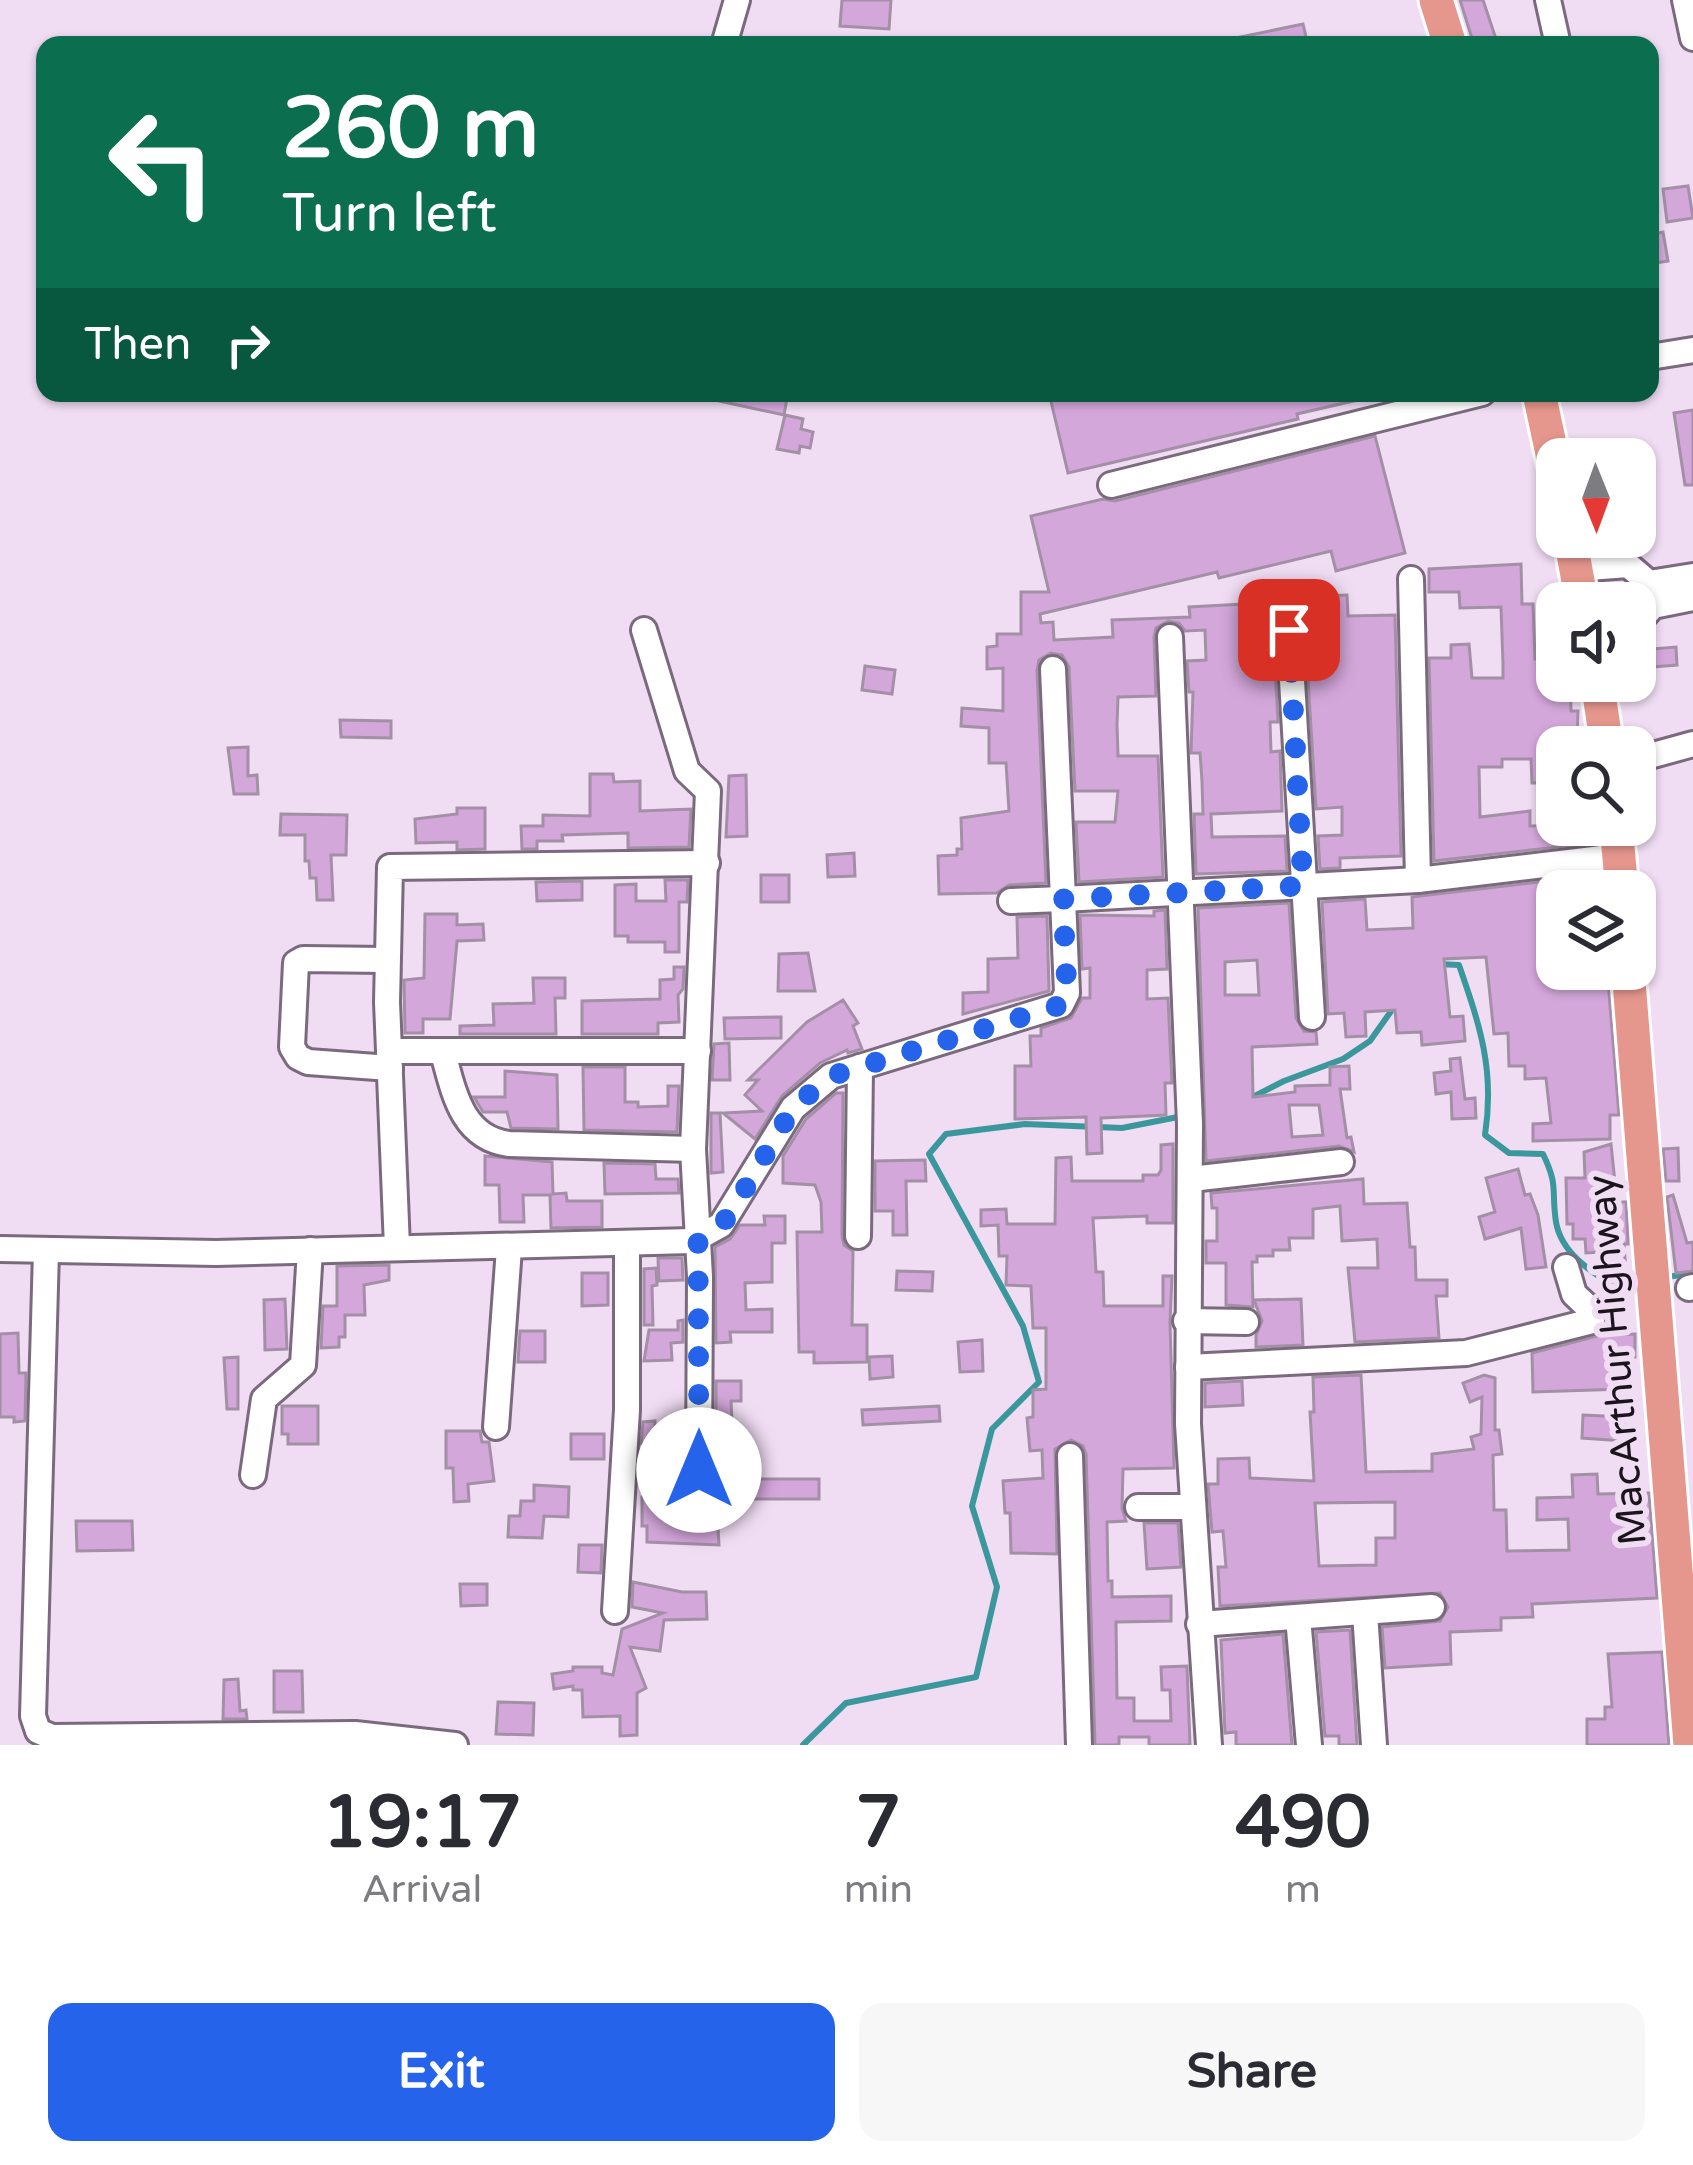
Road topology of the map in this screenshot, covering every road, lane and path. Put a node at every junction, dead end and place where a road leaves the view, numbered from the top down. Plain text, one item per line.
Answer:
1 (737, 0) edge
2 (1436, 0) edge
3 (1548, 0) edge
4 (1684, 0) edge
5 (727, 36) edge
6 (1447, 36) edge
7 (1556, 36) edge
8 (1693, 38) edge
9 (1693, 350) edge
10 (1659, 356) edge
11 (1447, 402) edge
12 (1541, 402) edge
13 (1549, 438) edge
14 (1111, 485) dead end
15 (1595, 558) edge
16 (1693, 576) edge
17 (1411, 579) dead end
18 (1641, 582) edge
19 (1656, 593) edge
20 (1656, 595) edge
21 (1693, 598) edge
22 (644, 630) dead end
23 (1289, 630) dead end
24 (1170, 637) dead end
25 (1053, 669) dead end
26 (1693, 744) edge
27 (1656, 754) edge
28 (1588, 846) edge
29 (707, 863) junction
30 (1418, 880) junction
31 (1303, 886) junction
32 (1180, 892) junction
33 (1063, 899) junction
34 (1011, 901) dead end
35 (386, 960) junction
36 (1630, 990) edge
37 (1312, 1017) dead end
38 (698, 1051) junction
39 (443, 1053) junction
40 (390, 1059) junction
41 (860, 1067) junction
42 (693, 1149) junction
43 (1340, 1162) dead end
44 (1191, 1179) junction
45 (859, 1236) dead end
46 (698, 1240) junction
47 (627, 1245) junction
48 (397, 1247) junction
49 (509, 1248) junction
50 (0, 1249) edge
51 (310, 1250) junction
52 (46, 1251) junction
53 (1566, 1267) dead end
54 (1186, 1321) junction
55 (1246, 1322) dead end
56 (1188, 1367) junction
57 (496, 1427) dead end
58 (1070, 1456) dead end
59 (699, 1470) dead end
60 (254, 1475) dead end
61 (1138, 1507) dead end
62 (1193, 1507) junction
63 (1432, 1607) dead end
64 (615, 1611) dead end
65 (1364, 1612) junction
66 (1298, 1617) junction
67 (1199, 1624) junction
68 (1688, 1653) edge
69 (262, 1740) edge
70 (455, 1745) edge
71 (1079, 1745) edge
72 (1209, 1745) edge
73 (1310, 1745) edge
74 (1374, 1745) edge
75 (1690, 1745) edge

1 - 5 street
2 - 6 highway
3 - 7 street
4 - 8 street
9 - 10 street
11 - 14 street
12 - 13 highway
15 - 18 street
16 - 19 street
17 - 30 street
20 - 21 street
22 - 29 street
23 - 31 street
24 - 32 street
25 - 33 street
26 - 27 street
28 - 30 street
29 - 35 street
29 - 38 street
30 - 31 street
31 - 32 street
31 - 37 street
32 - 33 street
32 - 44 street
33 - 34 street
33 - 41 street
35 - 40 street
35 - 40 street
36 - 68 highway, MacArthur Highway
38 - 39 street
38 - 42 street
39 - 40 street
39 - 42 street
40 - 48 street
41 - 45 street
41 - 46 street
42 - 46 street
43 - 44 street
44 - 54 street
46 - 47 street
46 - 59 street
47 - 49 street
47 - 64 street
48 - 49 street
48 - 51 street
49 - 57 street
50 - 52 street
51 - 52 street
51 - 60 street
52 - 69 street
53 - 56 street
54 - 55 street
54 - 56 street
56 - 62 street
58 - 71 street
61 - 62 street
62 - 67 street
63 - 65 street
65 - 66 street
65 - 74 street
66 - 67 street
66 - 73 street
67 - 72 street
68 - 75 highway, MacArthur Highway
69 - 70 street

